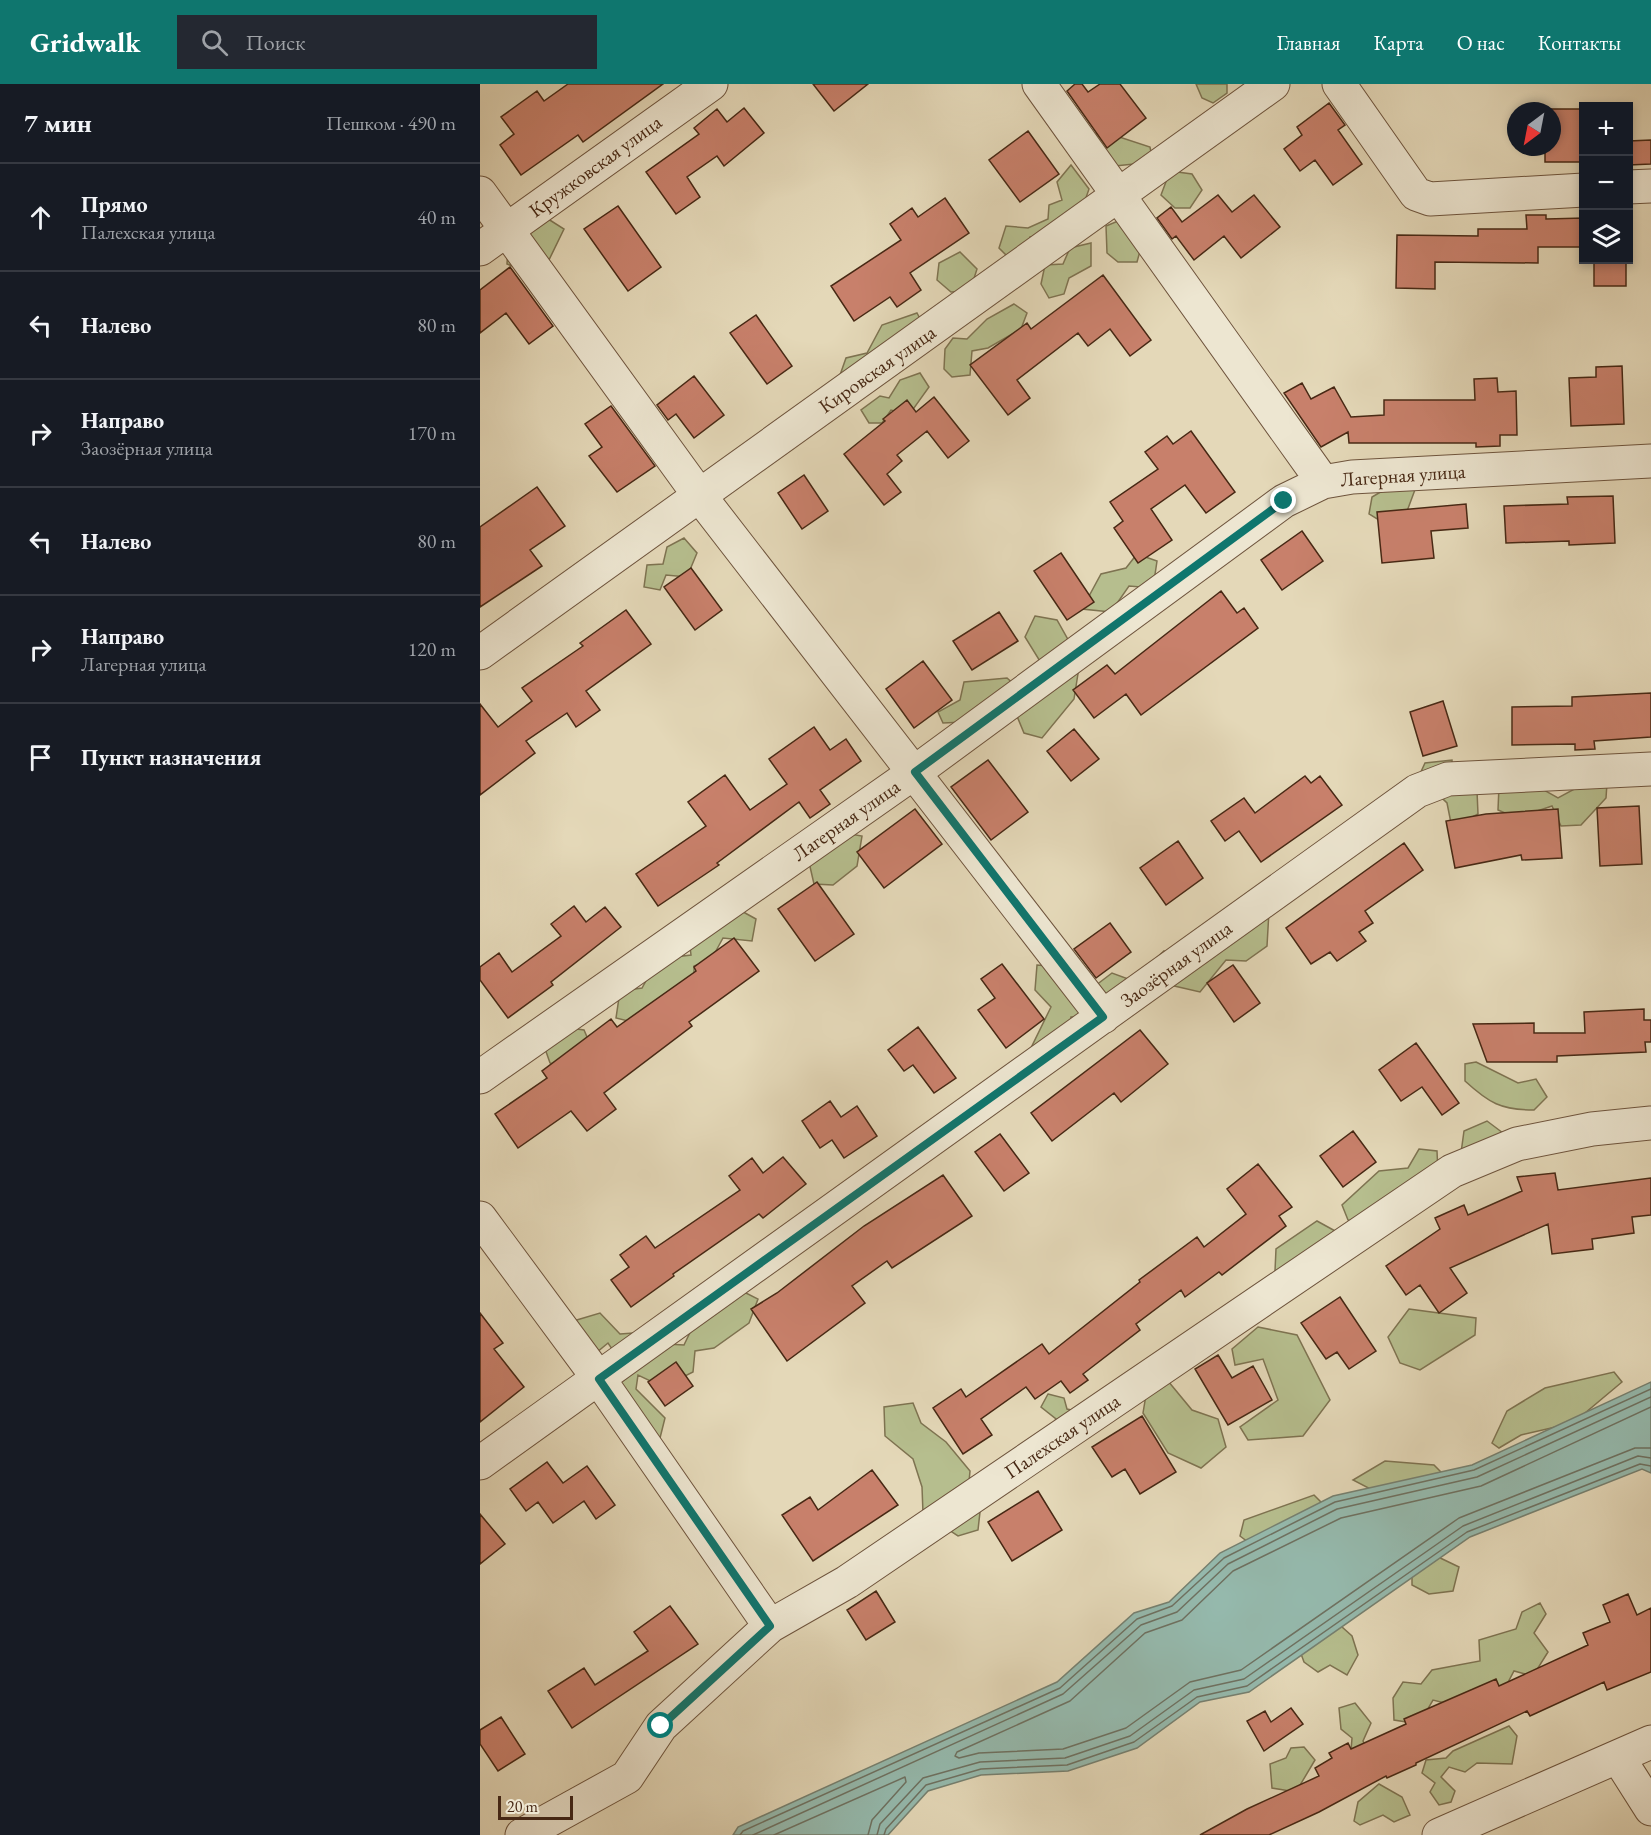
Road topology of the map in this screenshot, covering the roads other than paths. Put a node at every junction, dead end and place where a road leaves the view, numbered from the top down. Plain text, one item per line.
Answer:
1 (711, 84) edge
2 (1039, 84) edge
3 (1273, 84) edge
4 (1339, 84) edge
5 (1651, 186) edge
6 (1633, 187) edge
7 (1579, 190) edge
8 (480, 193) edge
9 (1119, 196) junction
10 (493, 240) edge
11 (1651, 461) edge
12 (1323, 482) junction
13 (699, 495) junction
14 (480, 653) edge
15 (1651, 769) edge
16 (915, 772) junction
17 (1103, 1017) junction
18 (480, 1077) edge
19 (1651, 1123) edge
20 (480, 1218) edge
21 (599, 1379) junction
22 (480, 1463) edge
23 (770, 1626) junction
24 (1651, 1742) edge
25 (1618, 1757) junction
26 (1651, 1809) edge
27 (522, 1835) edge
28 (1439, 1835) edge

1 - 10 street, Кружковская улица
2 - 9 street
3 - 9 street, Кировская улица
4 - 7 street
5 - 6 street
8 - 10 street
9 - 12 street
9 - 13 street, Кировская улица
10 - 13 street
11 - 12 street, Лагерная улица
12 - 16 street, Лагерная улица
13 - 14 street, Кировская улица
13 - 16 street
15 - 17 street, Заозёрная улица
16 - 17 street
16 - 18 street, Лагерная улица
17 - 21 street, Заозёрная улица
19 - 23 street, Палехская улица
20 - 21 street
21 - 22 street, Заозёрная улица
21 - 23 street
23 - 27 street, Палехская улица
24 - 25 street
25 - 26 street
25 - 28 street

